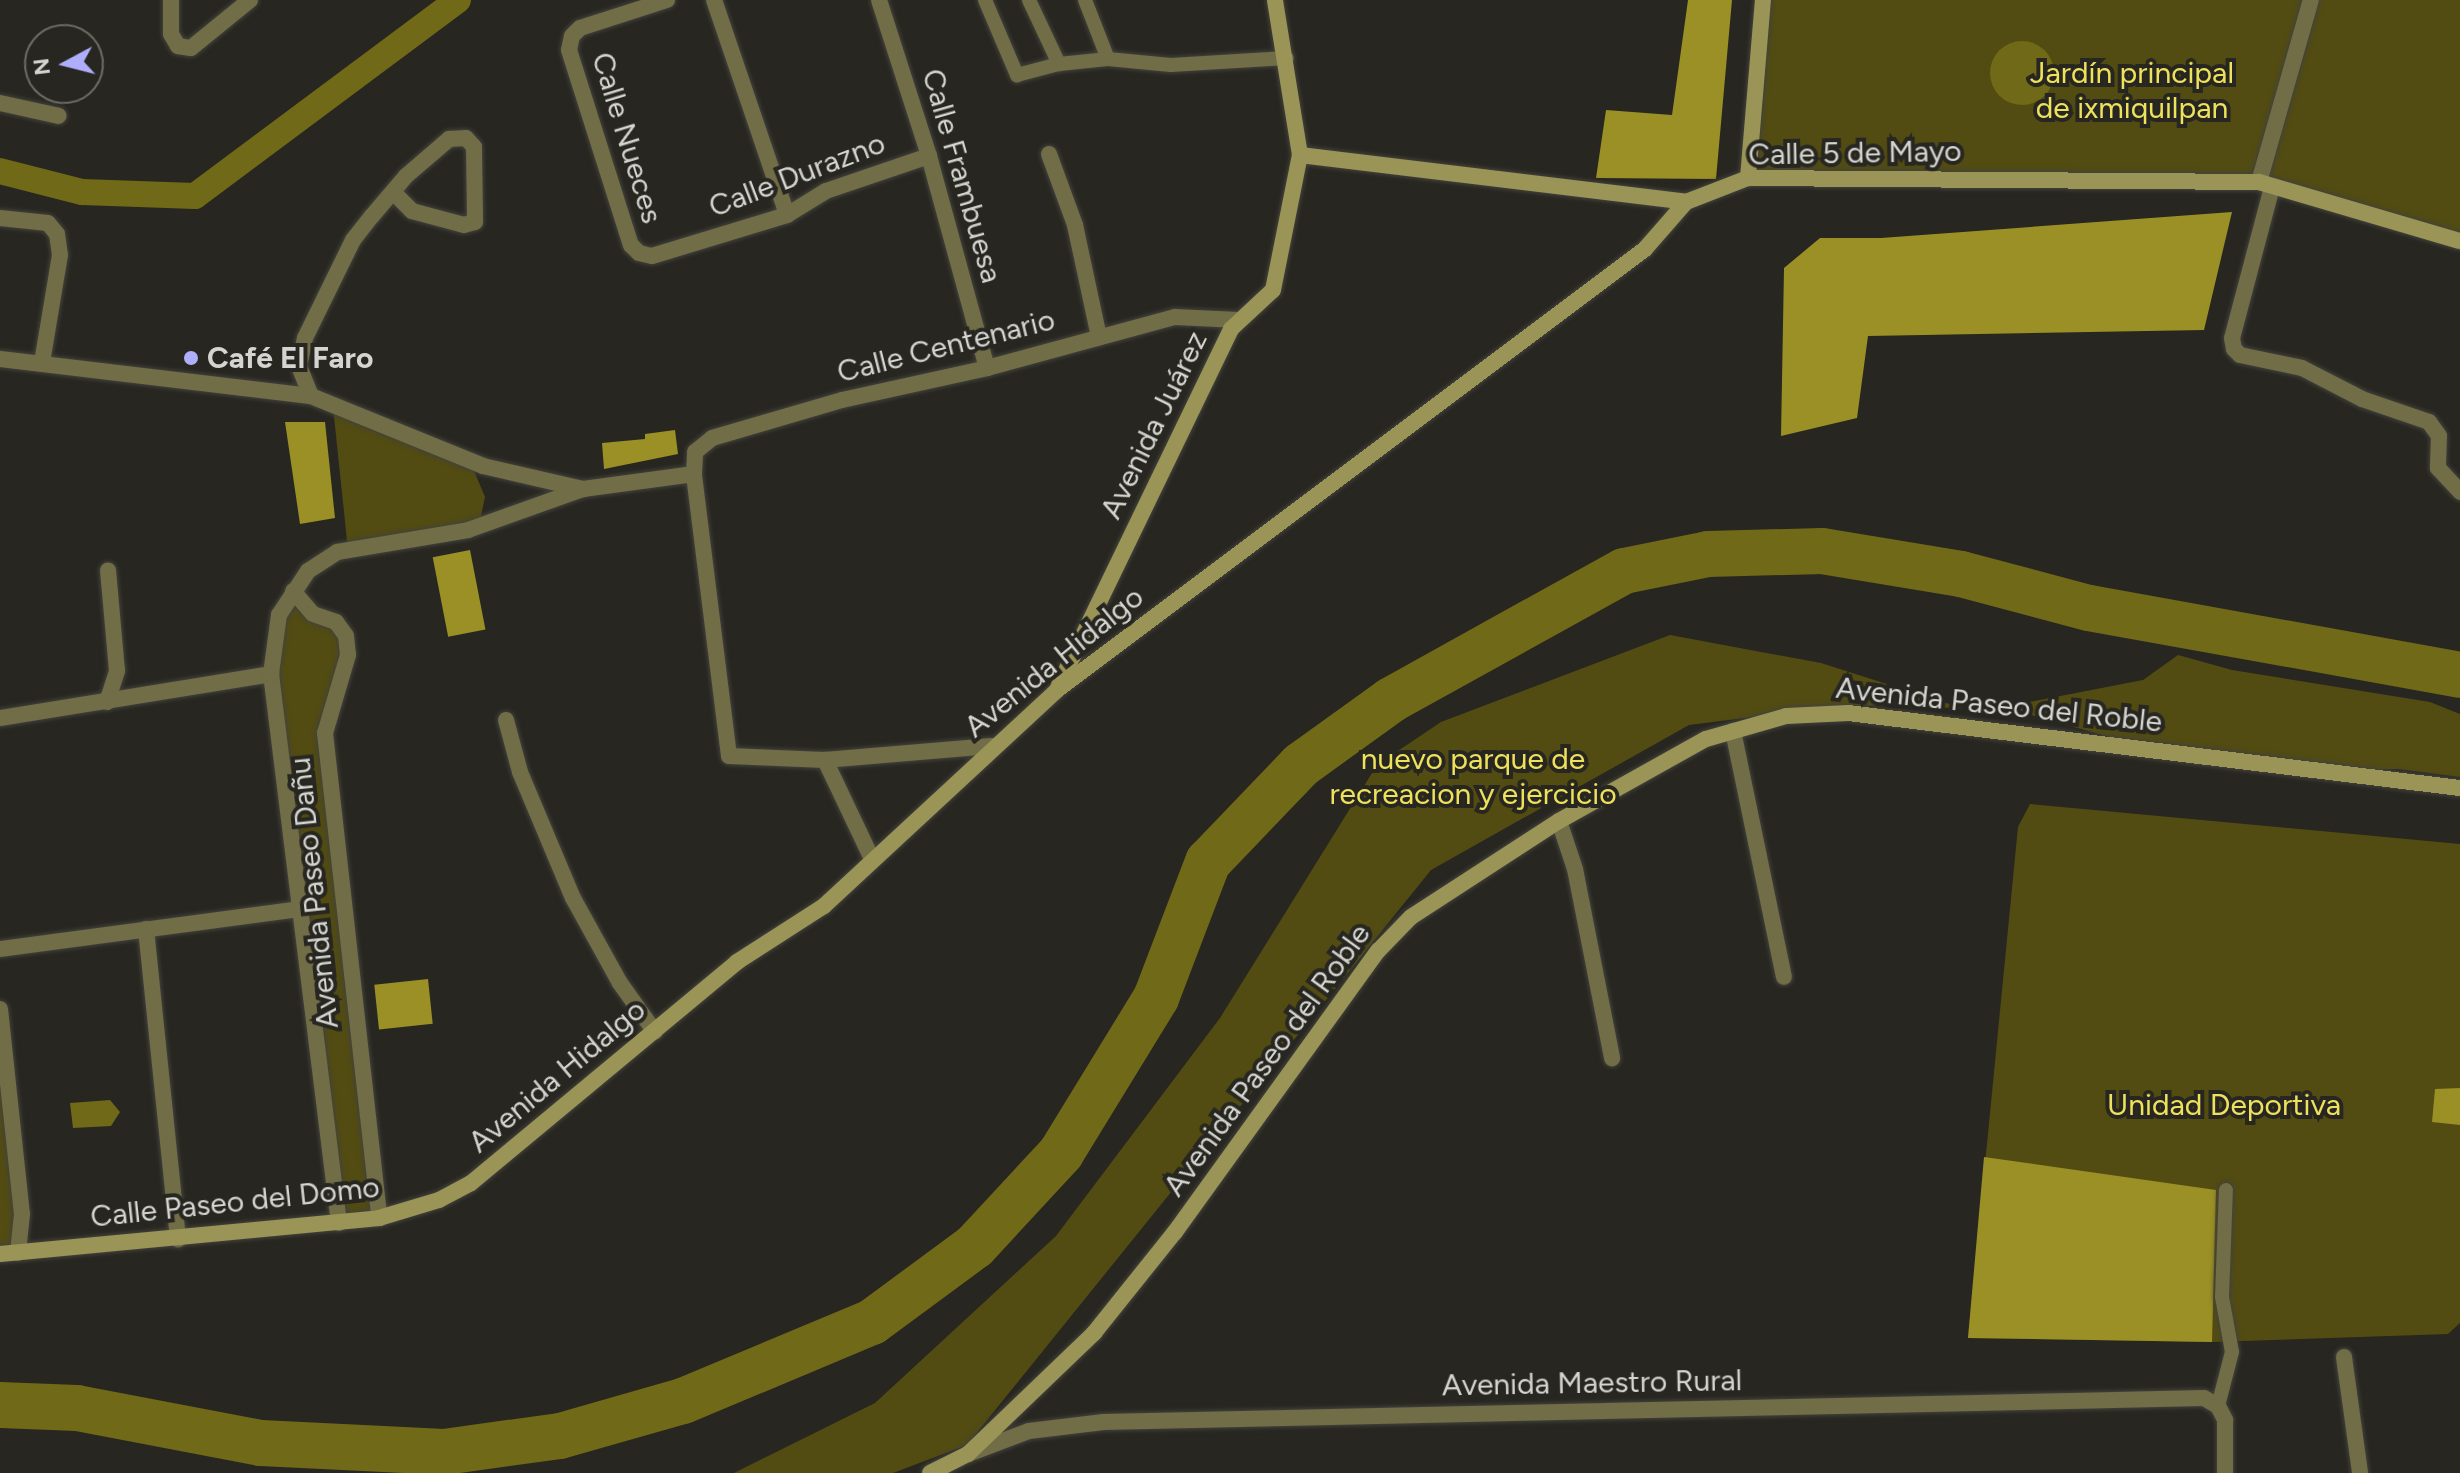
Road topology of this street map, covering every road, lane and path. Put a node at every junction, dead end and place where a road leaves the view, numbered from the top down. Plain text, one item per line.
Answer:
1 (171, 0) edge
2 (250, 0) edge
3 (667, 0) edge
4 (714, 0) edge
5 (879, 0) edge
6 (985, 0) edge
7 (1029, 0) edge
8 (1085, 0) edge
9 (1275, 0) edge
10 (1763, 0) edge
11 (2311, 0) edge
12 (1287, 58) junction
13 (1108, 59) junction
14 (1059, 64) junction
15 (0, 103) edge
16 (59, 116) dead end
17 (1049, 154) dead end
18 (1300, 155) junction
19 (929, 156) junction
20 (1748, 178) junction
21 (2266, 184) junction
22 (393, 192) junction
23 (1686, 202) junction
24 (787, 215) junction
25 (0, 218) edge
26 (2460, 241) edge
27 (639, 253) joint
28 (1239, 320) junction
29 (1099, 337) junction
30 (0, 359) edge
31 (42, 363) junction
32 (987, 368) junction
33 (311, 396) junction
34 (694, 474) junction
35 (583, 489) junction
36 (2460, 492) edge
37 (108, 570) dead end
38 (293, 591) junction
39 (271, 674) junction
40 (1057, 690) junction
41 (107, 702) junction
42 (0, 718) edge
43 (506, 720) dead end
44 (1733, 731) junction
45 (991, 746) junction
46 (825, 760) junction
47 (2460, 788) edge
48 (1559, 821) junction
49 (872, 859) junction
50 (300, 909) junction
51 (146, 929) junction
52 (0, 949) edge
53 (1784, 977) dead end
54 (0, 1009) edge
55 (655, 1032) junction
56 (1612, 1058) dead end
57 (471, 1183) joint
58 (2226, 1190) dead end
59 (379, 1218) junction
60 (339, 1223) junction
61 (178, 1239) junction
62 (18, 1253) junction
63 (0, 1254) edge
64 (2344, 1357) dead end
65 (2218, 1406) junction
66 (968, 1454) junction
67 (930, 1473) edge
68 (2225, 1473) edge
69 (2360, 1473) edge

1 - 2 street
3 - 27 street, Calle Nueces
4 - 24 street
5 - 19 street, Calle Frambuesa
6 - 14 lane
7 - 14 lane
8 - 13 lane
9 - 12 street, Avenida Juárez
10 - 20 street
11 - 21 street
12 - 13 lane
12 - 18 street, Avenida Juárez
13 - 14 lane
15 - 16 street
17 - 29 street
18 - 23 street, Calle 5 de Mayo
18 - 28 street, Avenida Juárez
19 - 24 street, Calle Durazno
19 - 32 street, Calle Frambuesa
20 - 21 street, Calle 5 de Mayo
20 - 23 street, Calle 5 de Mayo
21 - 26 street, Calle 5 de Mayo
21 - 36 street
22 - 22 street
22 - 33 street
23 - 40 street, Avenida Hidalgo
24 - 27 street, Calle Durazno
25 - 31 street
28 - 29 street, Calle Centenario
28 - 40 street, Avenida Juárez
29 - 32 street, Calle Centenario
30 - 31 street
31 - 33 street
32 - 34 street, Calle Centenario
33 - 35 street
34 - 35 street
34 - 46 street
35 - 38 street, Avenida Paseo Dañu
37 - 41 street
38 - 39 street, Avenida Paseo Dañu
38 - 59 street, Avenida Paseo Dañu
39 - 41 street
39 - 50 street, Avenida Paseo Dañu
40 - 45 street, Avenida Hidalgo
41 - 42 street
43 - 55 street
44 - 47 street, Avenida Paseo del Roble
44 - 48 street, Avenida Paseo del Roble
44 - 53 street
45 - 46 street
45 - 49 street, Avenida Hidalgo
46 - 49 street
48 - 56 street
48 - 66 street, Avenida Paseo del Roble
49 - 55 street, Avenida Hidalgo
50 - 51 street
50 - 60 street, Avenida Paseo Dañu
51 - 52 street
51 - 61 street
54 - 62 street
55 - 57 street, Avenida Hidalgo
57 - 59 street, Calle Paseo del Domo
58 - 65 lane
59 - 60 street, Calle Paseo del Domo
60 - 61 street, Calle Paseo del Domo
61 - 62 street, Calle Paseo del Domo
62 - 63 street, Calle Paseo del Domo
64 - 69 street
65 - 66 street, Avenida Maestro Rural
65 - 68 street
66 - 67 street, Avenida Paseo del Roble

